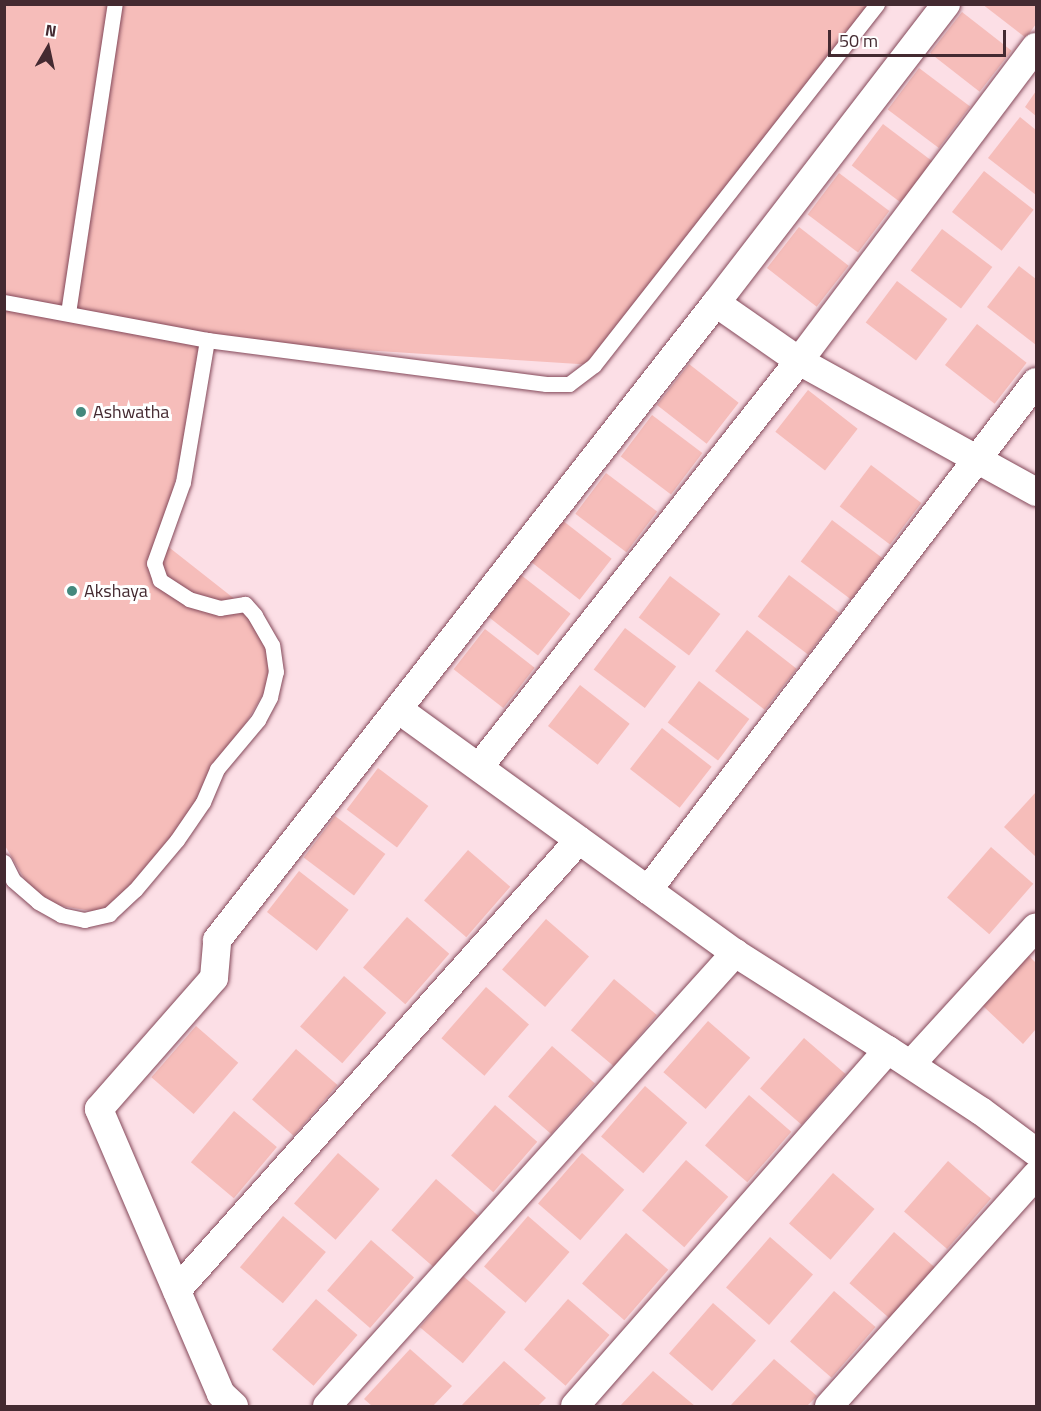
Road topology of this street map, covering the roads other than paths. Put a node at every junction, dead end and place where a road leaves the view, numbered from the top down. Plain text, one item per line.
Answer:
1 (115, 4) edge
2 (877, 4) edge
3 (946, 4) edge
4 (1036, 46) edge
5 (4, 302) edge
6 (716, 303) junction
7 (68, 314) junction
8 (207, 339) junction
9 (799, 361) junction
10 (1036, 382) edge
11 (977, 460) junction
12 (1036, 492) edge
13 (398, 709) junction
14 (479, 767) junction
15 (579, 840) junction
16 (4, 862) edge
17 (648, 890) junction
18 (1036, 927) edge
19 (735, 953) junction
20 (900, 1057) junction
21 (1036, 1152) edge
22 (1036, 1175) edge
23 (177, 1290) junction
24 (234, 1407) edge
25 (327, 1407) edge
26 (576, 1407) edge
27 (829, 1407) edge

1 - 7 lane
2 - 8 lane
3 - 6 street
4 - 9 street
5 - 7 lane
6 - 9 street
6 - 13 street
7 - 8 lane
8 - 16 lane
9 - 11 street
9 - 14 street
10 - 11 street
11 - 12 street
11 - 17 street
13 - 14 street
13 - 23 street
14 - 15 street
15 - 17 street
15 - 23 street
17 - 19 street
18 - 20 street
19 - 20 street
19 - 25 street
20 - 21 street
20 - 26 street
22 - 27 street
23 - 24 street

